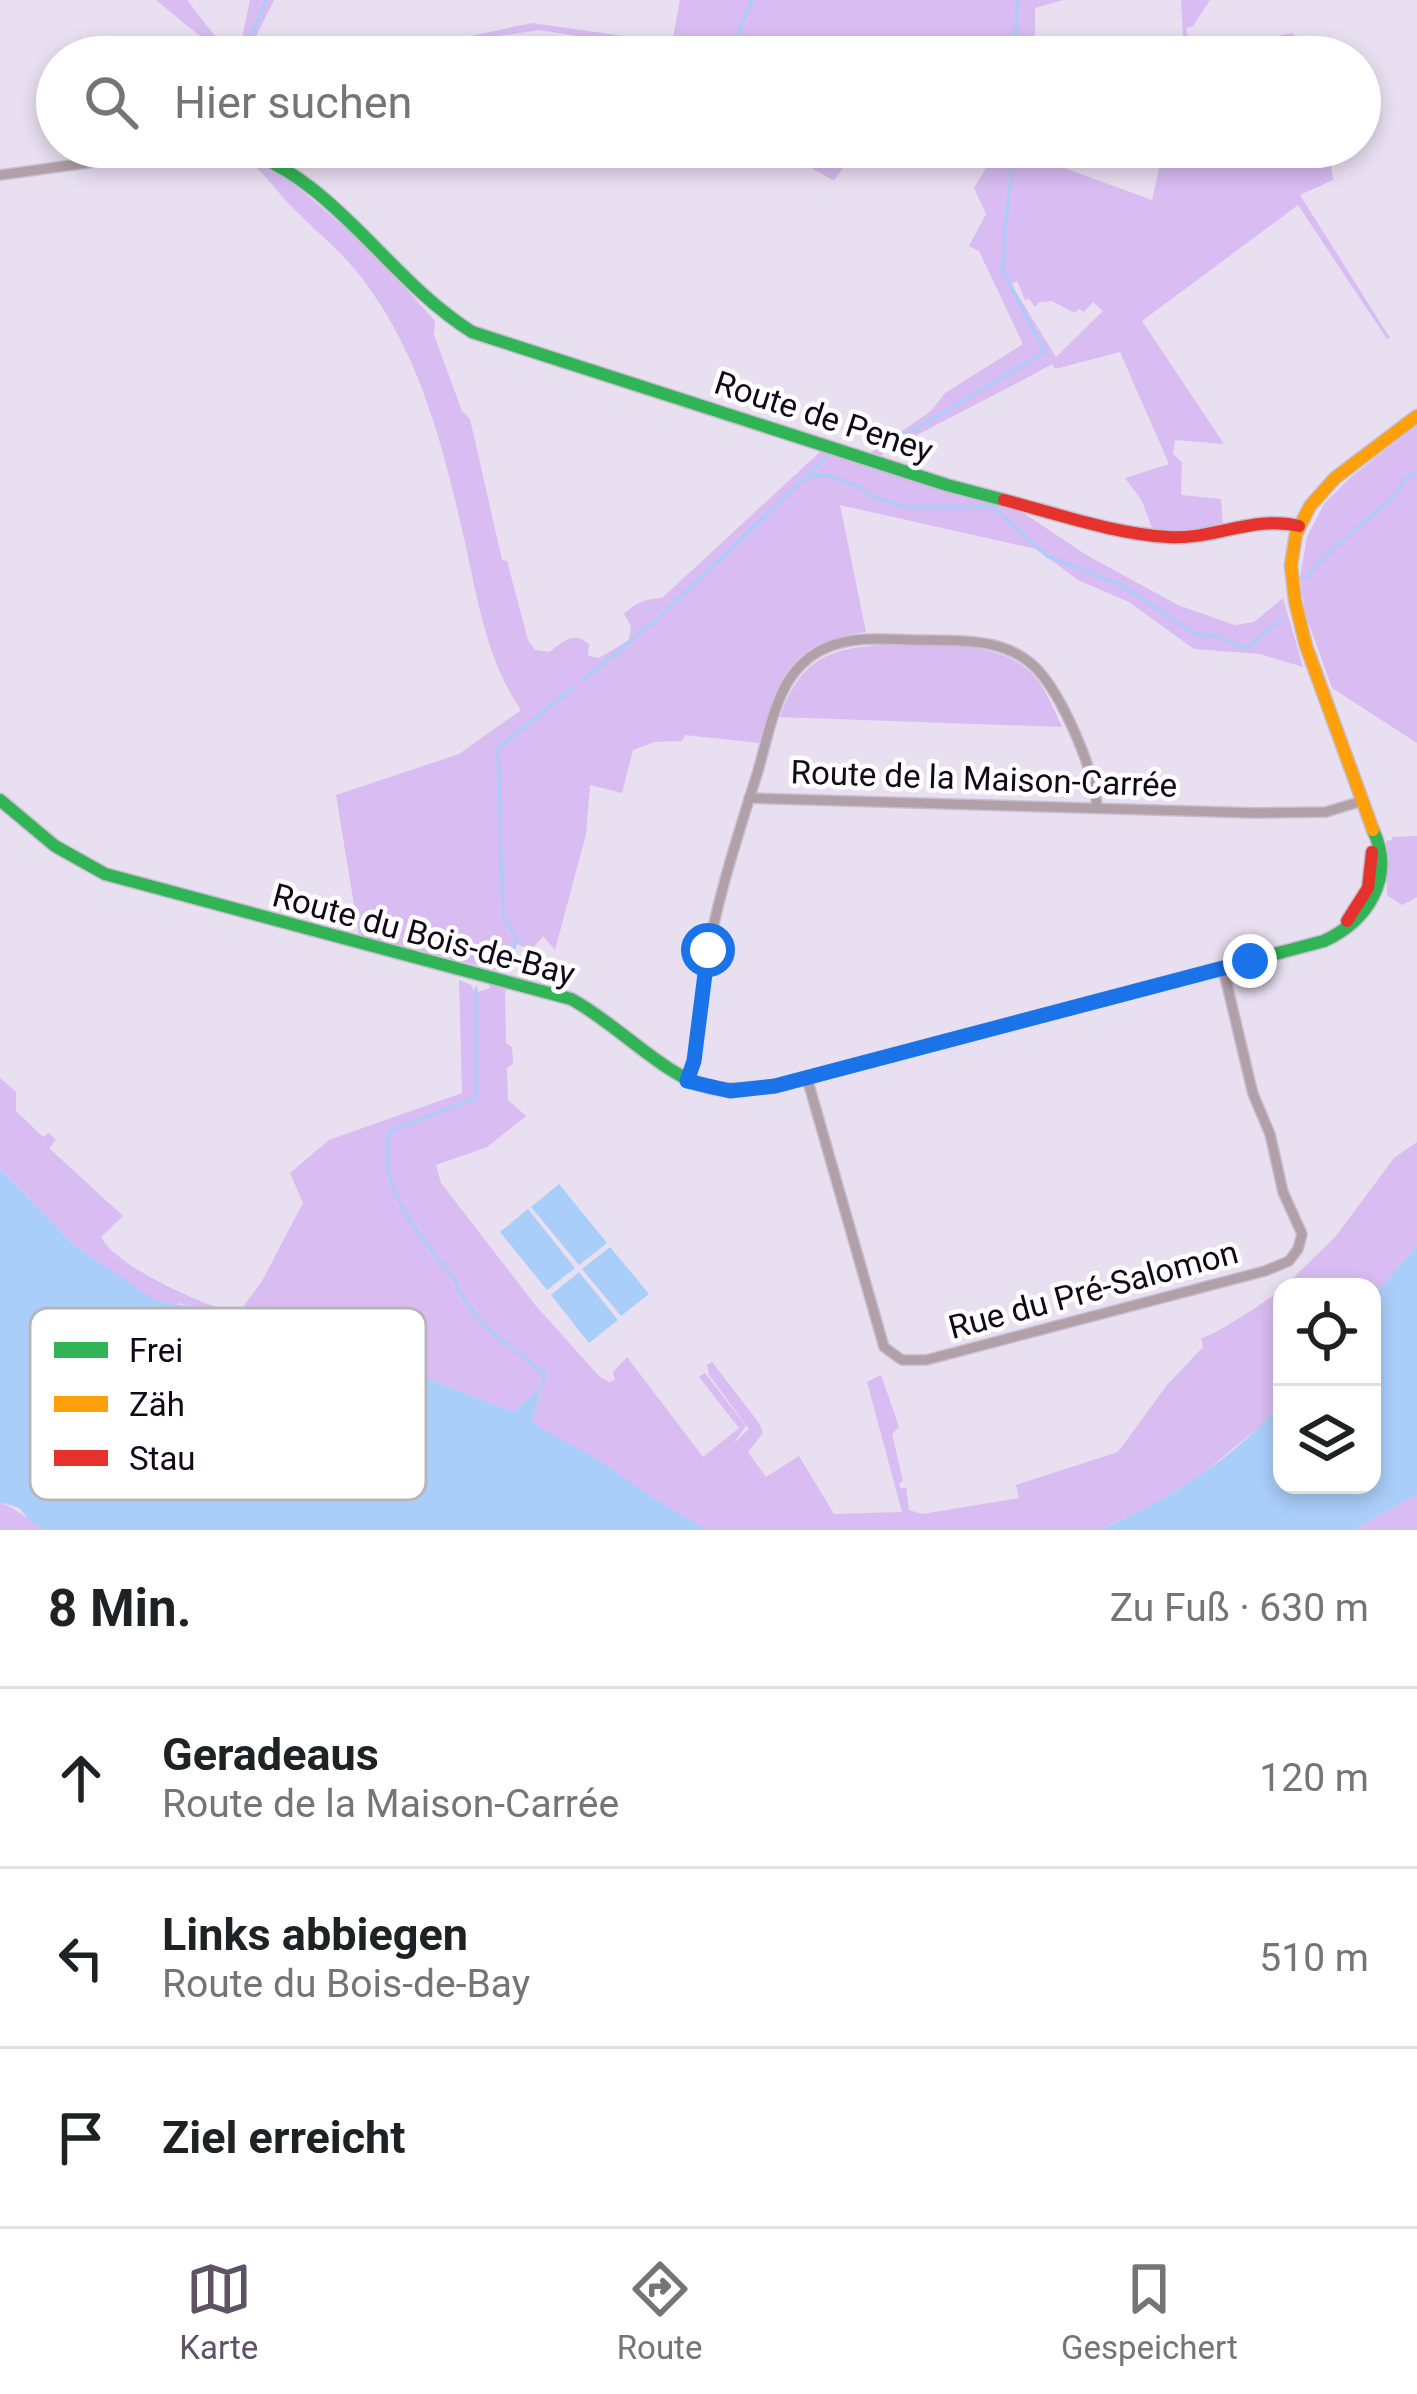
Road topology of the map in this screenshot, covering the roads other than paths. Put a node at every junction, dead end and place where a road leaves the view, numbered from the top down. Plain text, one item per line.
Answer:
1 (56, 168) edge
2 (284, 168) edge
3 (0, 176) edge
4 (1417, 416) edge
5 (1299, 526) junction
6 (749, 798) junction
7 (0, 800) edge
8 (1362, 801) junction
9 (1097, 808) junction
10 (1222, 968) junction
11 (807, 1078) junction
12 (687, 1081) junction

1 - 3 street
2 - 5 main road, Route de Peney
4 - 5 main road
5 - 8 main road, Route du Bois-de-Bay
6 - 9 street, Route de la Maison-Carrée
6 - 9 street
6 - 12 street, Route de la Maison-Carrée
7 - 12 main road, Route du Bois-de-Bay
8 - 9 street, Route de la Maison-Carrée
8 - 10 main road, Route du Bois-de-Bay
10 - 11 main road, Route du Bois-de-Bay
10 - 11 street, Rue du Pré-Salomon
11 - 12 main road, Route du Bois-de-Bay

